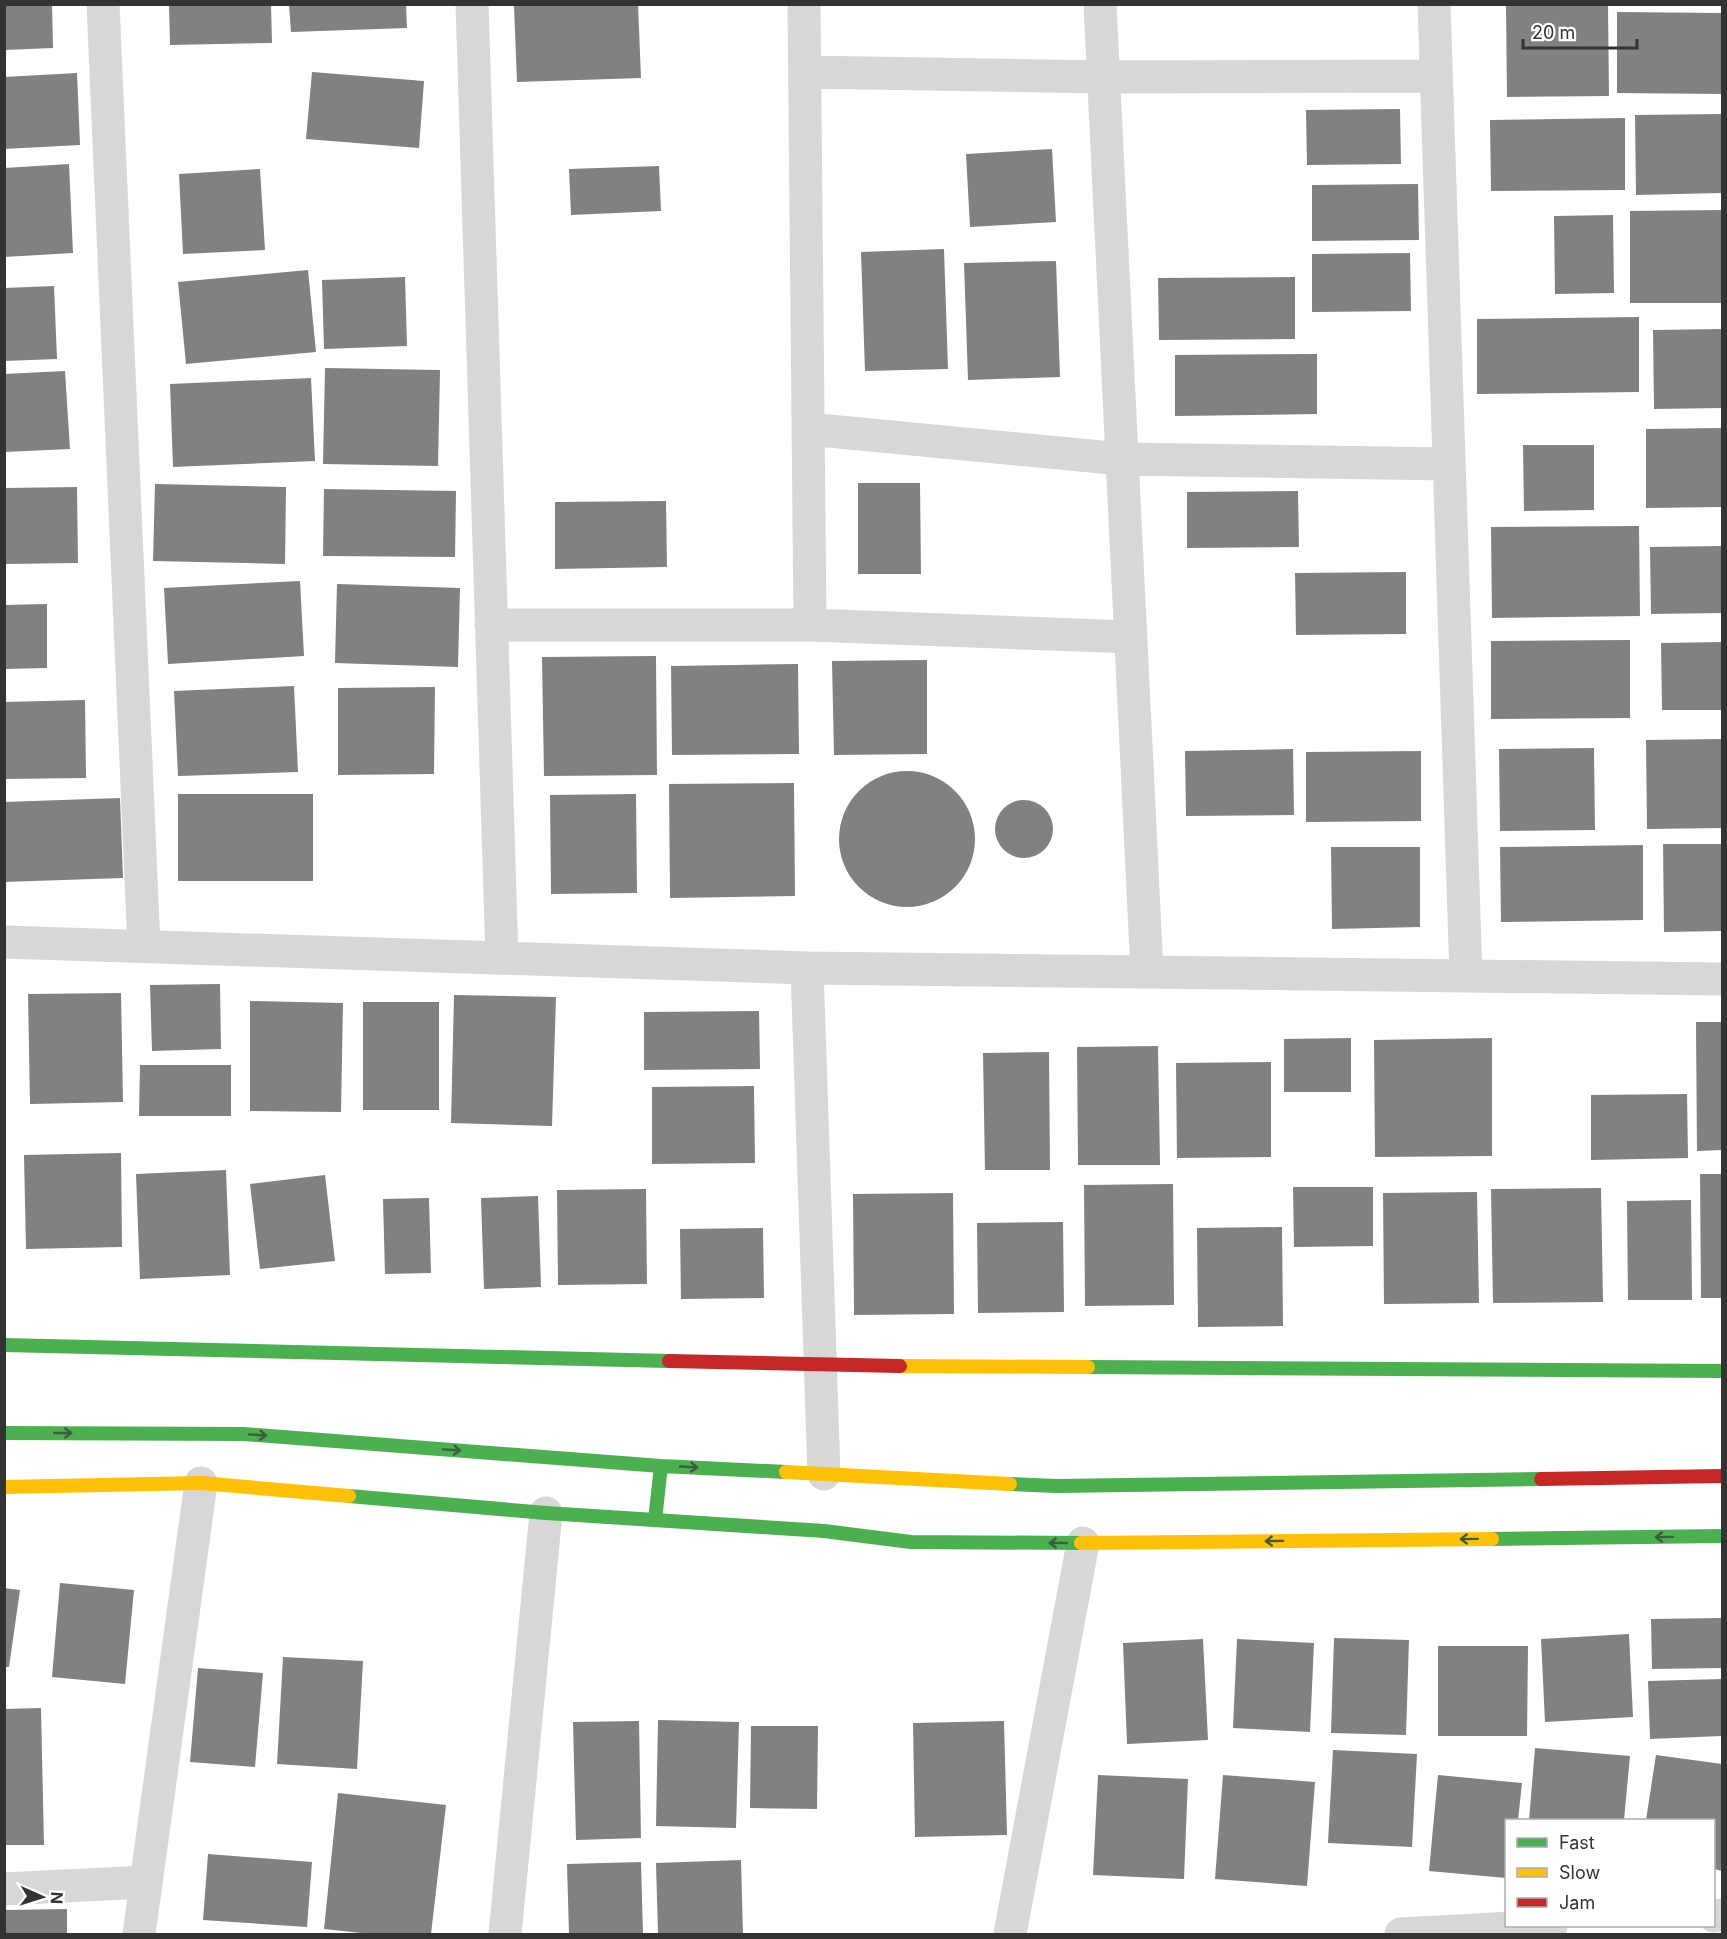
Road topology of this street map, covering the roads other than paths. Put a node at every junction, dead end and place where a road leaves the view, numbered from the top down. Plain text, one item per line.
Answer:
1 (103, 4) edge
2 (472, 4) edge
3 (804, 4) edge
4 (1100, 4) edge
5 (1434, 4) edge
6 (805, 72) junction
7 (1436, 76) junction
8 (1104, 77) junction
9 (808, 429) junction
10 (1122, 459) junction
11 (1449, 464) junction
12 (491, 625) junction
13 (810, 625) junction
14 (1130, 637) junction
15 (4, 942) edge
16 (144, 946) junction
17 (502, 958) junction
18 (807, 968) junction
19 (1147, 972) junction
20 (1466, 976) junction
21 (1722, 979) edge
22 (4, 1345) edge
23 (822, 1365) junction
24 (1722, 1371) edge
25 (4, 1433) edge
26 (662, 1466) junction
27 (824, 1474) junction
28 (1722, 1476) edge
29 (201, 1483) junction
30 (4, 1487) edge
31 (546, 1514) junction
32 (655, 1520) junction
33 (1722, 1536) edge
34 (1083, 1543) junction
35 (146, 1882) junction
36 (4, 1889) edge
37 (1534, 1927) edge
38 (1414, 1934) edge
39 (139, 1935) edge
40 (506, 1935) edge
41 (1010, 1935) edge

1 - 16 street
2 - 12 street
3 - 6 street
4 - 8 street
5 - 7 street
6 - 8 street
6 - 9 street
7 - 8 street
7 - 11 street
8 - 10 street
9 - 10 street
9 - 13 street
10 - 11 street
10 - 14 street
11 - 20 street
12 - 13 street
12 - 17 street
13 - 14 street
14 - 19 street
15 - 16 street
16 - 17 street
17 - 18 street
18 - 19 street
18 - 23 street
19 - 20 street
20 - 21 street
22 - 23 street
23 - 24 street
23 - 27 street
25 -> 26 street
26 -> 27 street
26 - 32 street
27 - 28 street
29 - 30 street
29 - 31 street
29 - 35 street
31 - 32 street
31 - 40 street
34 -> 32 street
33 -> 34 street
34 - 41 street
35 - 36 street
35 - 39 street
37 - 38 street

